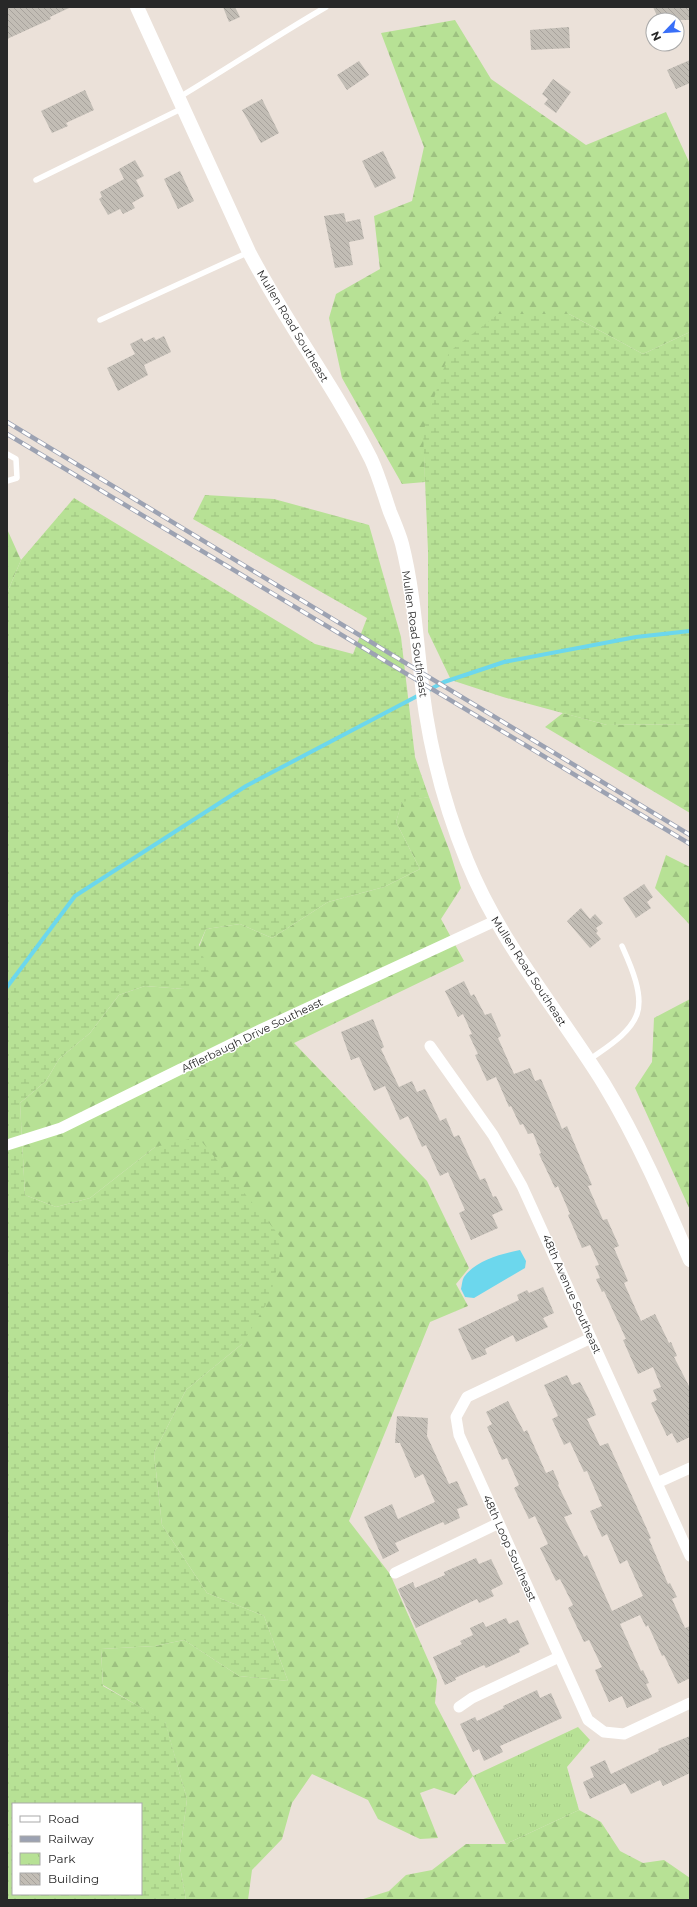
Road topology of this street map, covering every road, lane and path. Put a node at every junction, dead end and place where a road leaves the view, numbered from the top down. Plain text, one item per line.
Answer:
1 (137, 7) edge
2 (326, 7) edge
3 (181, 103) junction
4 (36, 180) dead end
5 (249, 252) junction
6 (100, 320) dead end
7 (7, 454) edge
8 (7, 481) edge
9 (495, 921) junction
10 (622, 946) dead end
11 (430, 1046) dead end
12 (588, 1060) junction
13 (7, 1146) edge
14 (690, 1260) edge
15 (591, 1338) junction
16 (690, 1468) edge
17 (656, 1483) junction
18 (499, 1523) junction
19 (690, 1556) edge
20 (395, 1573) dead end
21 (559, 1657) junction
22 (690, 1703) edge
23 (459, 1707) dead end

1 - 3 street, Mullen Road Southeast
2 - 3 lane
3 - 4 lane
3 - 5 street, Mullen Road Southeast
5 - 6 lane
5 - 9 street, Mullen Road Southeast
7 - 8 lane
9 - 12 street, Mullen Road Southeast
9 - 13 street, Afflerbaugh Drive Southeast
10 - 12 lane
11 - 15 street, 48th Avenue Southeast
12 - 14 street, Mullen Road Southeast
15 - 17 street, 48th Avenue Southeast
15 - 18 street, 48th Loop Southeast
16 - 17 street
17 - 19 street, 48th Avenue Southeast
18 - 20 street
18 - 21 street, 48th Loop Southeast
21 - 22 street, 48th Loop Southeast
21 - 23 street

